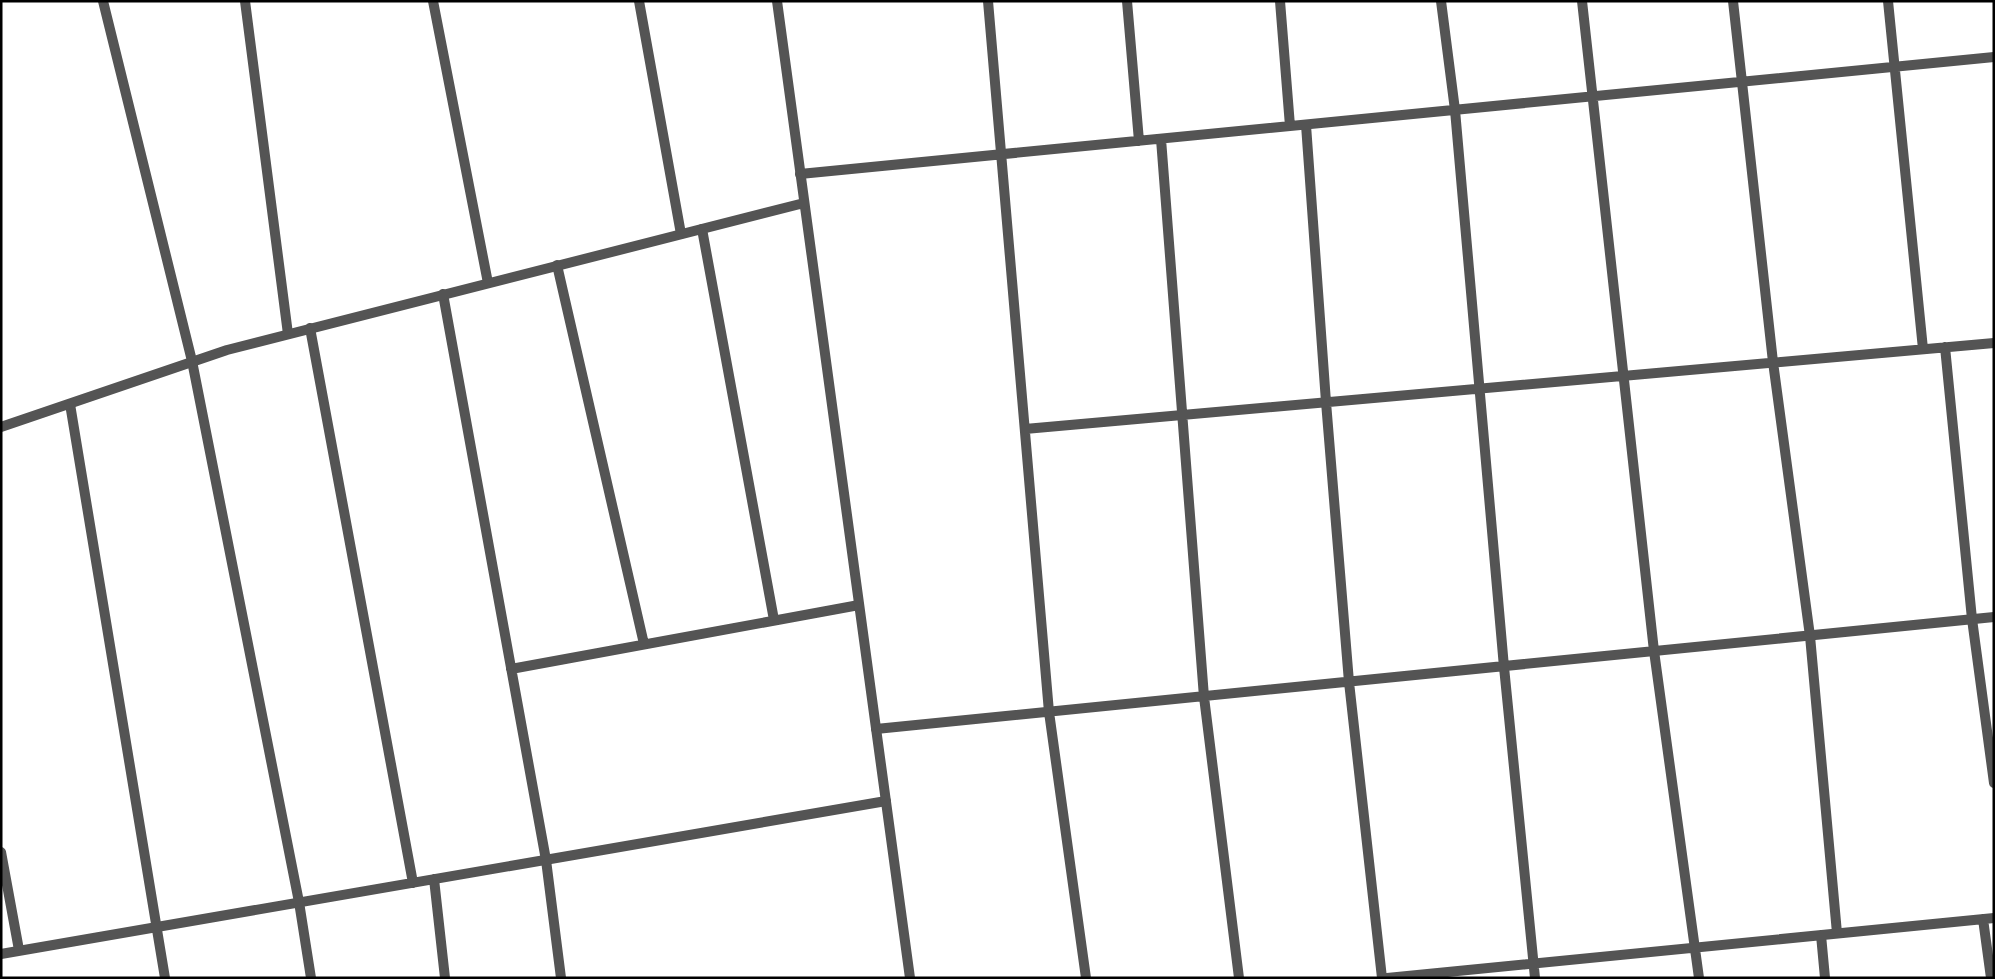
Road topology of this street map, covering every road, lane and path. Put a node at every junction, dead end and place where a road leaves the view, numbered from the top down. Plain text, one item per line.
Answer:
1 (103, 1) edge
2 (245, 1) edge
3 (433, 1) edge
4 (639, 1) edge
5 (777, 1) edge
6 (988, 1) edge
7 (1126, 1) edge
8 (1280, 1) edge
9 (1440, 1) edge
10 (1582, 1) edge
11 (1733, 1) edge
12 (1888, 1) edge
13 (1994, 57) edge
14 (1896, 67) junction
15 (1742, 82) junction
16 (1592, 96) junction
17 (1455, 110) junction
18 (1306, 125) junction
19 (1290, 126) junction
20 (1161, 139) junction
21 (1139, 141) junction
22 (1001, 154) junction
23 (800, 174) junction
24 (804, 203) junction
25 (702, 229) junction
26 (681, 234) junction
27 (557, 266) junction
28 (488, 283) junction
29 (443, 294) junction
30 (310, 328) junction
31 (288, 334) junction
32 (1994, 343) edge
33 (1945, 347) junction
34 (1923, 349) junction
35 (192, 361) junction
36 (1773, 362) junction
37 (1625, 376) junction
38 (1479, 388) junction
39 (1326, 402) junction
40 (70, 404) junction
41 (1181, 415) junction
42 (1, 427) edge
43 (1025, 428) junction
44 (859, 604) junction
45 (1994, 617) edge
46 (774, 620) junction
47 (1972, 620) junction
48 (1810, 636) junction
49 (644, 644) junction
50 (1654, 651) junction
51 (1504, 667) junction
52 (511, 669) junction
53 (1349, 682) junction
54 (1204, 697) junction
55 (1049, 712) junction
56 (876, 729) junction
57 (1994, 783) edge
58 (886, 801) junction
59 (1, 852) edge
60 (546, 860) junction
61 (434, 879) junction
62 (413, 883) junction
63 (299, 902) junction
64 (1994, 918) edge
65 (1983, 919) junction
66 (156, 927) junction
67 (1837, 933) junction
68 (1821, 935) junction
69 (1696, 947) junction
70 (19, 950) junction
71 (1, 954) edge
72 (1534, 962) junction
73 (165, 978) edge
74 (311, 978) edge
75 (445, 978) edge
76 (561, 978) edge
77 (910, 978) edge
78 (1086, 978) edge
79 (1239, 978) edge
80 (1382, 978) edge
81 (1387, 978) edge
82 (1535, 978) edge
83 (1700, 978) edge
84 (1825, 978) edge
85 (1991, 978) edge

1 - 35 street
2 - 31 street
3 - 28 street
4 - 26 street
5 - 23 street
6 - 22 street
7 - 21 street
8 - 19 street
9 - 17 street
10 - 16 street
11 - 15 street
12 - 14 street
13 - 14 street
14 - 15 street
14 - 34 street
15 - 16 street
15 - 36 street
16 - 17 street
16 - 37 street
17 - 18 street
17 - 38 street
18 - 19 street
18 - 39 street
19 - 20 street
20 - 21 street
20 - 41 street
21 - 22 street
22 - 23 street
22 - 43 street
23 - 24 street
24 - 25 street
24 - 44 street
25 - 26 street
25 - 46 street
26 - 27 street
27 - 28 street
27 - 49 street
28 - 29 street
29 - 30 street
29 - 52 street
30 - 31 street
30 - 62 street
31 - 35 street
32 - 33 street
33 - 34 street
33 - 47 street
34 - 36 street
35 - 40 street
35 - 63 street
36 - 37 street
36 - 48 street
37 - 38 street
37 - 50 street
38 - 39 street
38 - 51 street
39 - 41 street
39 - 53 street
40 - 42 street
40 - 66 street
41 - 43 street
41 - 54 street
43 - 55 street
44 - 46 street
44 - 56 street
45 - 47 street
46 - 49 street
47 - 48 street
47 - 57 street
48 - 50 street
48 - 67 street
49 - 52 street
50 - 51 street
50 - 69 street
51 - 53 street
51 - 72 street
52 - 60 street
53 - 54 street
53 - 80 street
54 - 55 street
54 - 79 street
55 - 56 street
55 - 78 street
56 - 58 street
58 - 60 street
58 - 77 street
59 - 70 street
60 - 61 street
60 - 76 street
61 - 62 street
61 - 75 street
62 - 63 street
63 - 66 street
63 - 74 street
64 - 65 street
65 - 67 street
65 - 85 street
66 - 70 street
66 - 73 street
67 - 68 street
68 - 69 street
68 - 84 street
69 - 72 street
69 - 83 street
70 - 71 street
72 - 81 street
72 - 82 street

